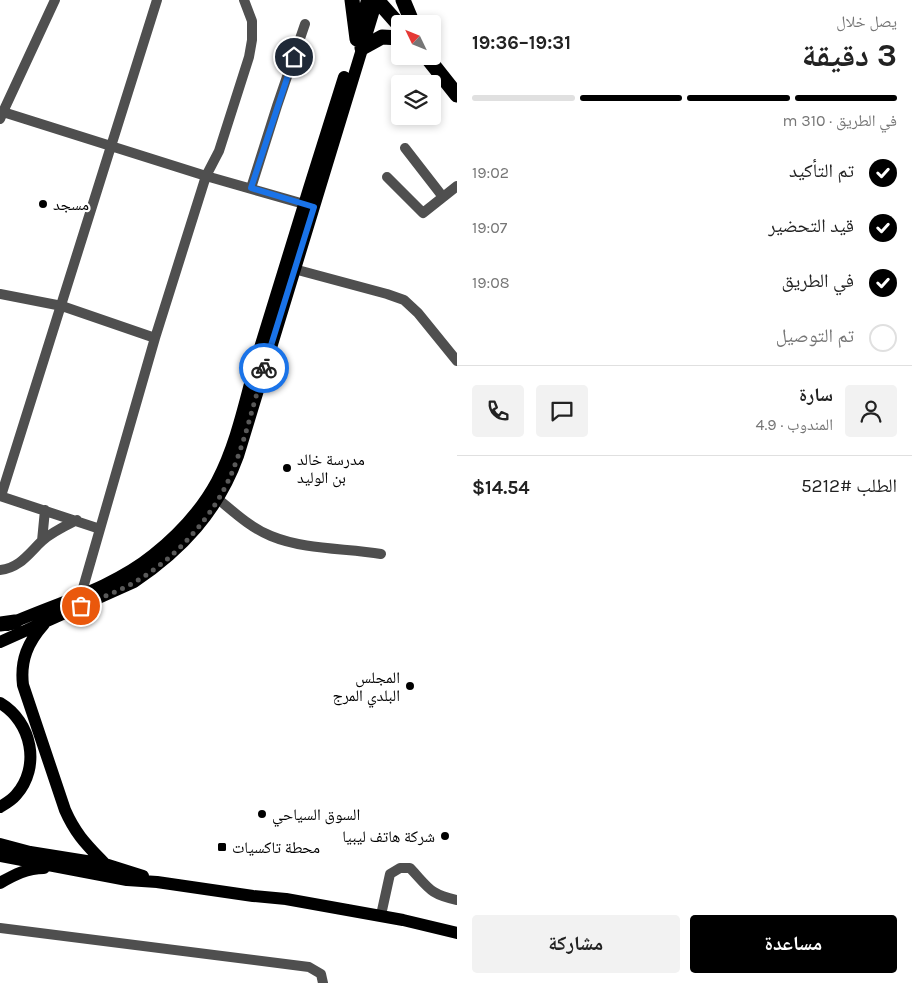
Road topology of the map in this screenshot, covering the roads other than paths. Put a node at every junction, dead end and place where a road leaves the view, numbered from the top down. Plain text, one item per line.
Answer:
1 (55, 0) edge
2 (157, 0) edge
3 (244, 0) edge
4 (352, 0) edge
5 (367, 0) edge
6 (377, 0) edge
7 (389, 0) edge
8 (403, 0) edge
9 (403, 15) edge
10 (408, 15) edge
11 (391, 16) edge
12 (305, 24) dead end
13 (391, 38) edge
14 (360, 43) junction
15 (441, 64) edge
16 (433, 65) edge
17 (457, 84) edge
18 (457, 95) edge
19 (2, 116) edge
20 (112, 146) junction
21 (405, 148) dead end
22 (206, 176) junction
23 (387, 177) dead end
24 (457, 186) edge
25 (251, 188) junction
26 (443, 197) junction
27 (309, 205) junction
28 (294, 269) junction
29 (0, 294) edge
30 (62, 306) junction
31 (155, 338) junction
32 (457, 361) edge
33 (0, 496) edge
34 (218, 499) junction
35 (45, 510) junction
36 (77, 520) junction
37 (100, 529) junction
38 (42, 541) junction
39 (381, 554) dead end
40 (0, 570) edge
41 (81, 595) junction
42 (58, 604) junction
43 (46, 622) junction
44 (7, 623) edge
45 (0, 628) edge
46 (0, 642) edge
47 (0, 704) edge
48 (0, 807) edge
49 (0, 844) edge
50 (0, 856) edge
51 (105, 864) junction
52 (68, 868) junction
53 (157, 882) junction
54 (0, 883) edge
55 (457, 900) edge
56 (381, 915) junction
57 (0, 928) edge
58 (457, 933) edge
59 (323, 983) edge

1 - 19 street
2 - 20 street
3 - 22 street
4 - 14 highway
5 - 14 main road
6 - 11 highway
6 - 14 main road
7 - 9 highway
8 - 10 highway
12 - 25 street
13 - 14 highway
14 - 27 main road
15 - 17 highway
16 - 18 highway
19 - 20 street
20 - 22 street
20 - 30 street
21 - 26 street
22 - 25 street
22 - 31 street
23 - 26 street
24 - 26 street
25 - 27 street
27 - 28 main road
27 - 41 main road
28 - 32 street
28 - 34 main road
29 - 30 street
30 - 31 street
30 - 33 street
31 - 37 street
33 - 35 street
34 - 39 street
34 - 43 main road
35 - 36 street
35 - 38 street
36 - 37 street
36 - 38 street
37 - 41 street
38 - 40 street
41 - 42 main road
42 - 43 main road
42 - 44 main road
43 - 46 main road
43 - 51 main road
44 - 45 main road
47 - 48 main road
49 - 51 main road
50 - 52 main road
51 - 53 main road
52 - 53 main road
52 - 54 main road
53 - 56 main road
55 - 56 street
56 - 58 main road
57 - 59 street

